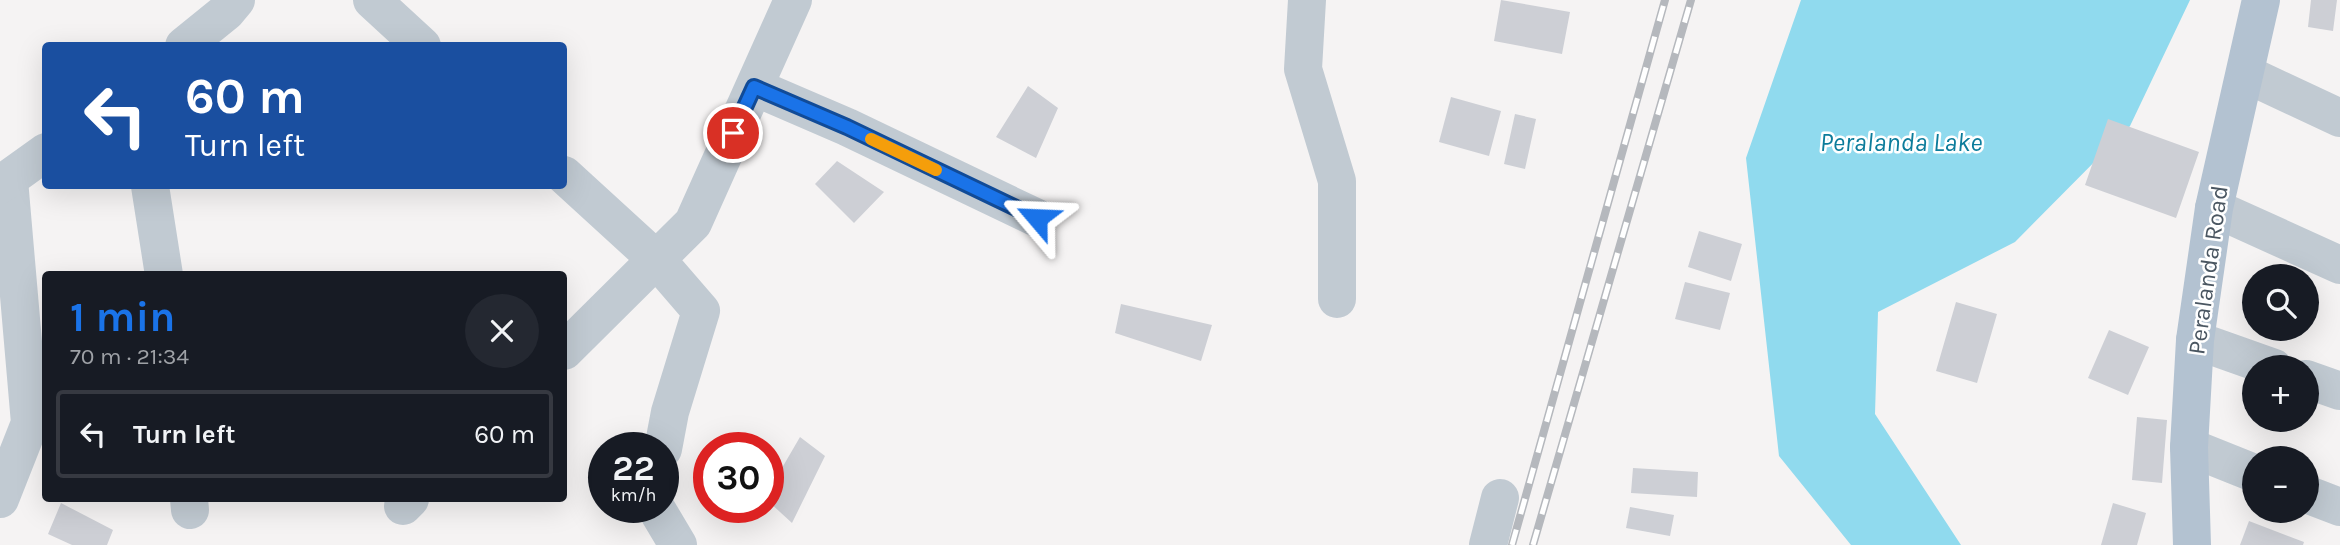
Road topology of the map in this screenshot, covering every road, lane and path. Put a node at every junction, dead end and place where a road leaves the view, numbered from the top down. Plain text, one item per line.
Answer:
1 (236, 0) edge
2 (372, 0) edge
3 (793, 0) edge
4 (1307, 0) edge
5 (2261, 0) edge
6 (189, 42) edge
7 (418, 42) edge
8 (2246, 74) junction
9 (754, 87) junction
10 (2340, 118) edge
11 (42, 155) edge
12 (567, 178) edge
13 (4, 183) edge
14 (150, 189) edge
15 (2214, 208) junction
16 (1037, 218) dead end
17 (657, 260) junction
18 (2340, 265) edge
19 (163, 271) edge
20 (1337, 299) dead end
21 (2196, 340) junction
22 (567, 348) edge
23 (2242, 357) edge
24 (2319, 384) edge
25 (2340, 391) edge
26 (666, 432) edge
27 (2189, 447) junction
28 (2242, 468) edge
29 (1500, 498) dead end
30 (0, 499) edge
31 (2319, 499) edge
32 (2340, 507) edge
33 (665, 523) edge
34 (678, 545) edge
35 (1488, 545) edge
36 (2192, 545) edge

1 - 6 street
2 - 7 street
3 - 9 street
4 - 20 street
5 - 8 main road, Peralanda Road
8 - 10 street
8 - 15 main road, Peralanda Road
9 - 16 street
9 - 17 street
11 - 13 street
12 - 17 street
13 - 30 street
14 - 19 street
15 - 18 street
15 - 21 main road, Peralanda Road
17 - 22 street
17 - 26 street
21 - 23 street
21 - 27 main road, Peralanda Road
24 - 25 street
27 - 28 street
27 - 36 main road, Peralanda Road
29 - 35 street
31 - 32 street
33 - 34 street

